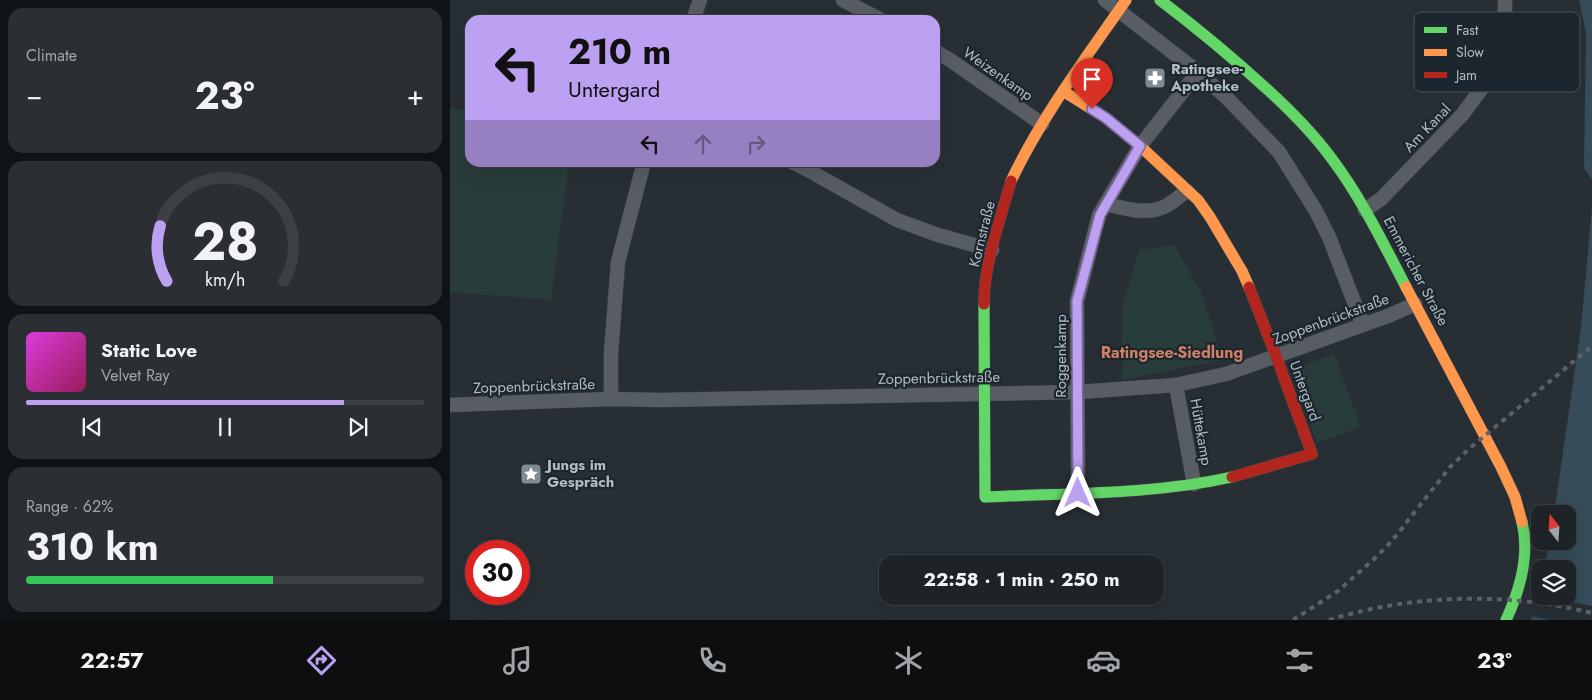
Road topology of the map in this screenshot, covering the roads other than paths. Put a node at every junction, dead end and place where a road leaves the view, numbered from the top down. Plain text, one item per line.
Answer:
1 (700, 0) edge
2 (843, 0) edge
3 (1106, 0) edge
4 (1160, 0) edge
5 (1122, 5) edge
6 (694, 15) edge
7 (872, 15) edge
8 (940, 54) edge
9 (1198, 72) junction
10 (1063, 91) junction
11 (1479, 92) edge
12 (1042, 124) junction
13 (1140, 146) junction
14 (643, 167) edge
15 (802, 167) edge
16 (1187, 191) junction
17 (1106, 204) junction
18 (1366, 210) junction
19 (992, 250) junction
20 (1415, 304) junction
21 (1363, 325) junction
22 (1276, 356) junction
23 (1176, 384) junction
24 (1078, 392) junction
25 (984, 393) junction
26 (612, 399) junction
27 (450, 405) edge
28 (1194, 484) junction
29 (1078, 493) junction
30 (985, 496) joint
31 (1506, 620) edge

1 - 6 street
2 - 7 street
3 - 5 street
4 - 18 street, Emmericher Straße
5 - 9 street
5 - 10 street, Kornstraße
8 - 12 street, Weizenkamp
9 - 13 street, Roggenkamp
9 - 21 street
10 - 12 street, Kornstraße
10 - 13 street, Untergard
11 - 18 street, Am Kanal
12 - 19 street, Kornstraße
13 - 16 street, Untergard
13 - 17 street, Roggenkamp
14 - 26 street
15 - 19 street
16 - 17 street
16 - 22 street, Untergard
17 - 24 street, Roggenkamp
18 - 20 street, Emmericher Straße
19 - 25 street, Kornstraße
20 - 21 street, Zoppenbrückstraße
20 - 31 street, Emmericher Straße
21 - 22 street, Zoppenbrückstraße
22 - 23 street, Zoppenbrückstraße
22 - 28 street, Untergard
23 - 24 street, Zoppenbrückstraße
23 - 28 street, Hüttekamp
24 - 25 street, Zoppenbrückstraße
24 - 29 street, Roggenkamp
25 - 26 street, Zoppenbrückstraße
25 - 30 street, Kornstraße
26 - 27 street, Zoppenbrückstraße
28 - 29 street, Untergard
29 - 30 street, Untergard

